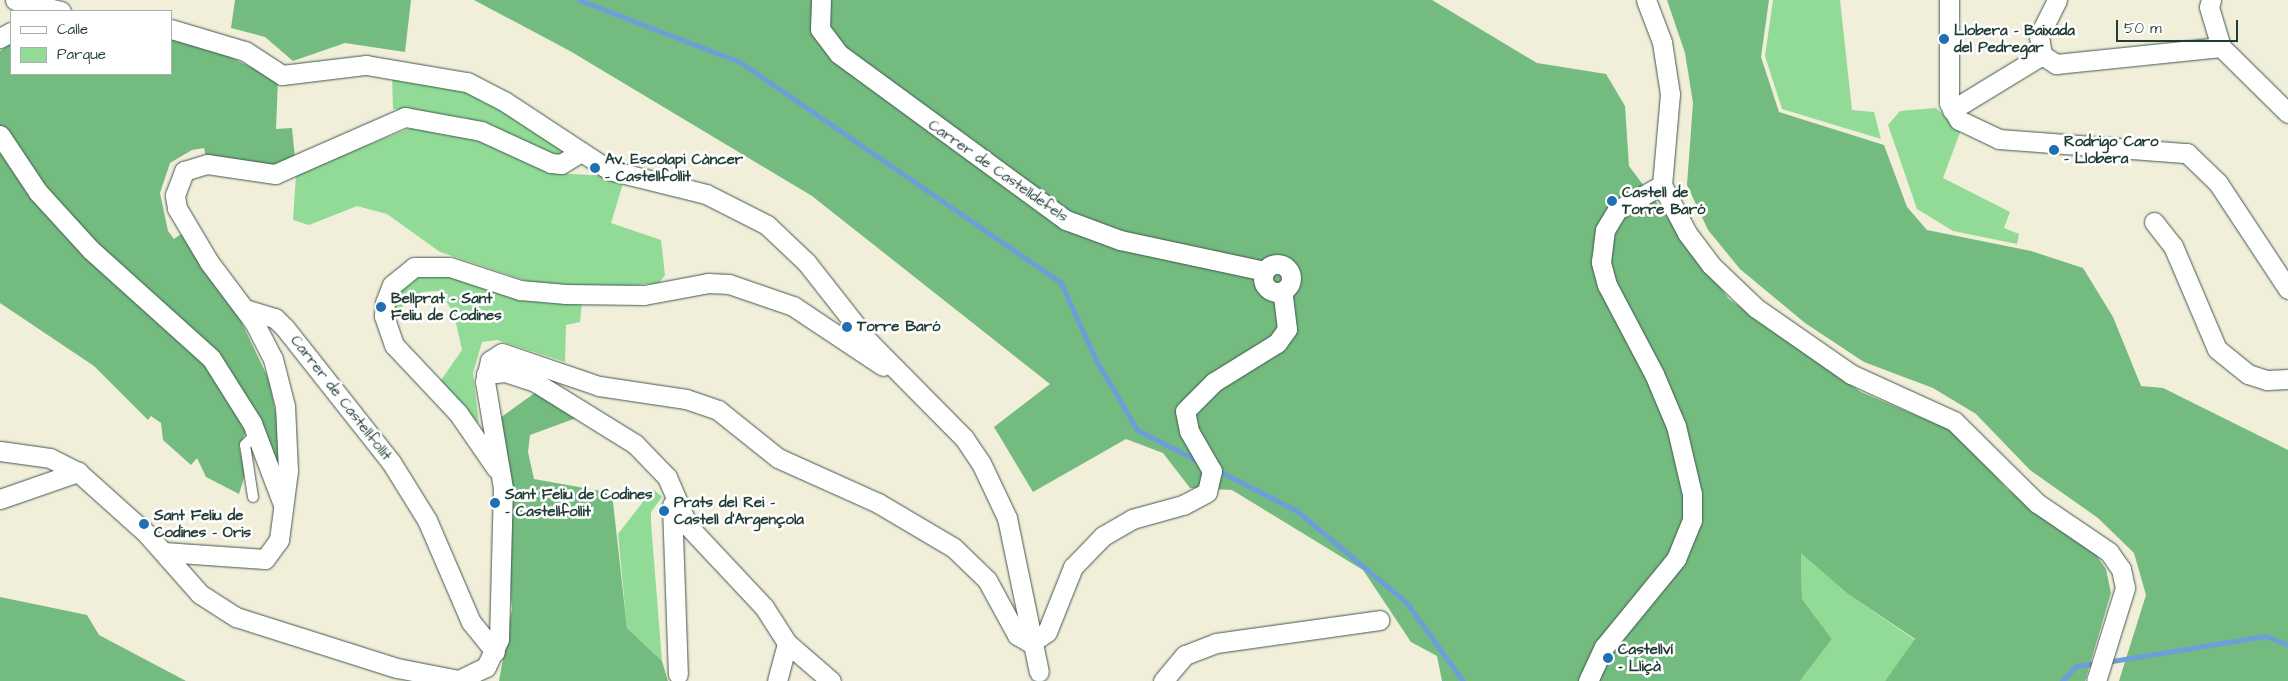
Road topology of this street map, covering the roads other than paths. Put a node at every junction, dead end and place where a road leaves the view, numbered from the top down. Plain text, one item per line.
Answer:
1 (15, 0) edge
2 (821, 0) edge
3 (1646, 0) edge
4 (1949, 0) edge
5 (2057, 0) edge
6 (2211, 0) edge
7 (57, 10) edge
8 (172, 29) edge
9 (2220, 47) junction
10 (2042, 56) junction
11 (1952, 110) junction
12 (2287, 115) edge
13 (0, 135) edge
14 (581, 152) junction
15 (1662, 185) junction
16 (2154, 222) dead end
17 (2288, 289) edge
18 (245, 309) junction
19 (486, 374) junction
20 (900, 375) junction
21 (2287, 381) edge
22 (256, 433) junction
23 (0, 451) edge
24 (78, 472) junction
25 (667, 477) junction
26 (503, 488) junction
27 (253, 497) dead end
28 (0, 499) edge
29 (285, 513) junction
30 (164, 552) junction
31 (1379, 620) dead end
32 (787, 643) junction
33 (1031, 643) junction
34 (495, 652) junction
35 (1039, 672) dead end
36 (678, 674) dead end
37 (818, 675) edge
38 (777, 681) edge
39 (832, 681) edge
40 (1163, 681) edge
41 (1588, 681) edge
42 (2096, 681) edge

1 - 7 street
2 - 33 street, Carrer de Castelldefels
3 - 15 street
4 - 11 street
5 - 10 street
6 - 9 street
8 - 14 street
9 - 10 street
9 - 12 street
10 - 11 street
11 - 17 street
13 - 22 street
14 - 18 street
14 - 20 street
15 - 41 street
15 - 42 street
16 - 21 street
18 - 29 street
18 - 34 street, Carrer de Castellfollit
19 - 25 street
19 - 26 street
19 - 33 street
20 - 26 street
20 - 33 street
22 - 27 lane
22 - 29 street
23 - 24 street
24 - 28 street
24 - 30 street
25 - 32 street
25 - 36 street
26 - 34 street
29 - 30 street
30 - 34 street
31 - 40 street
32 - 37 street
32 - 38 street
33 - 35 street
37 - 39 street

